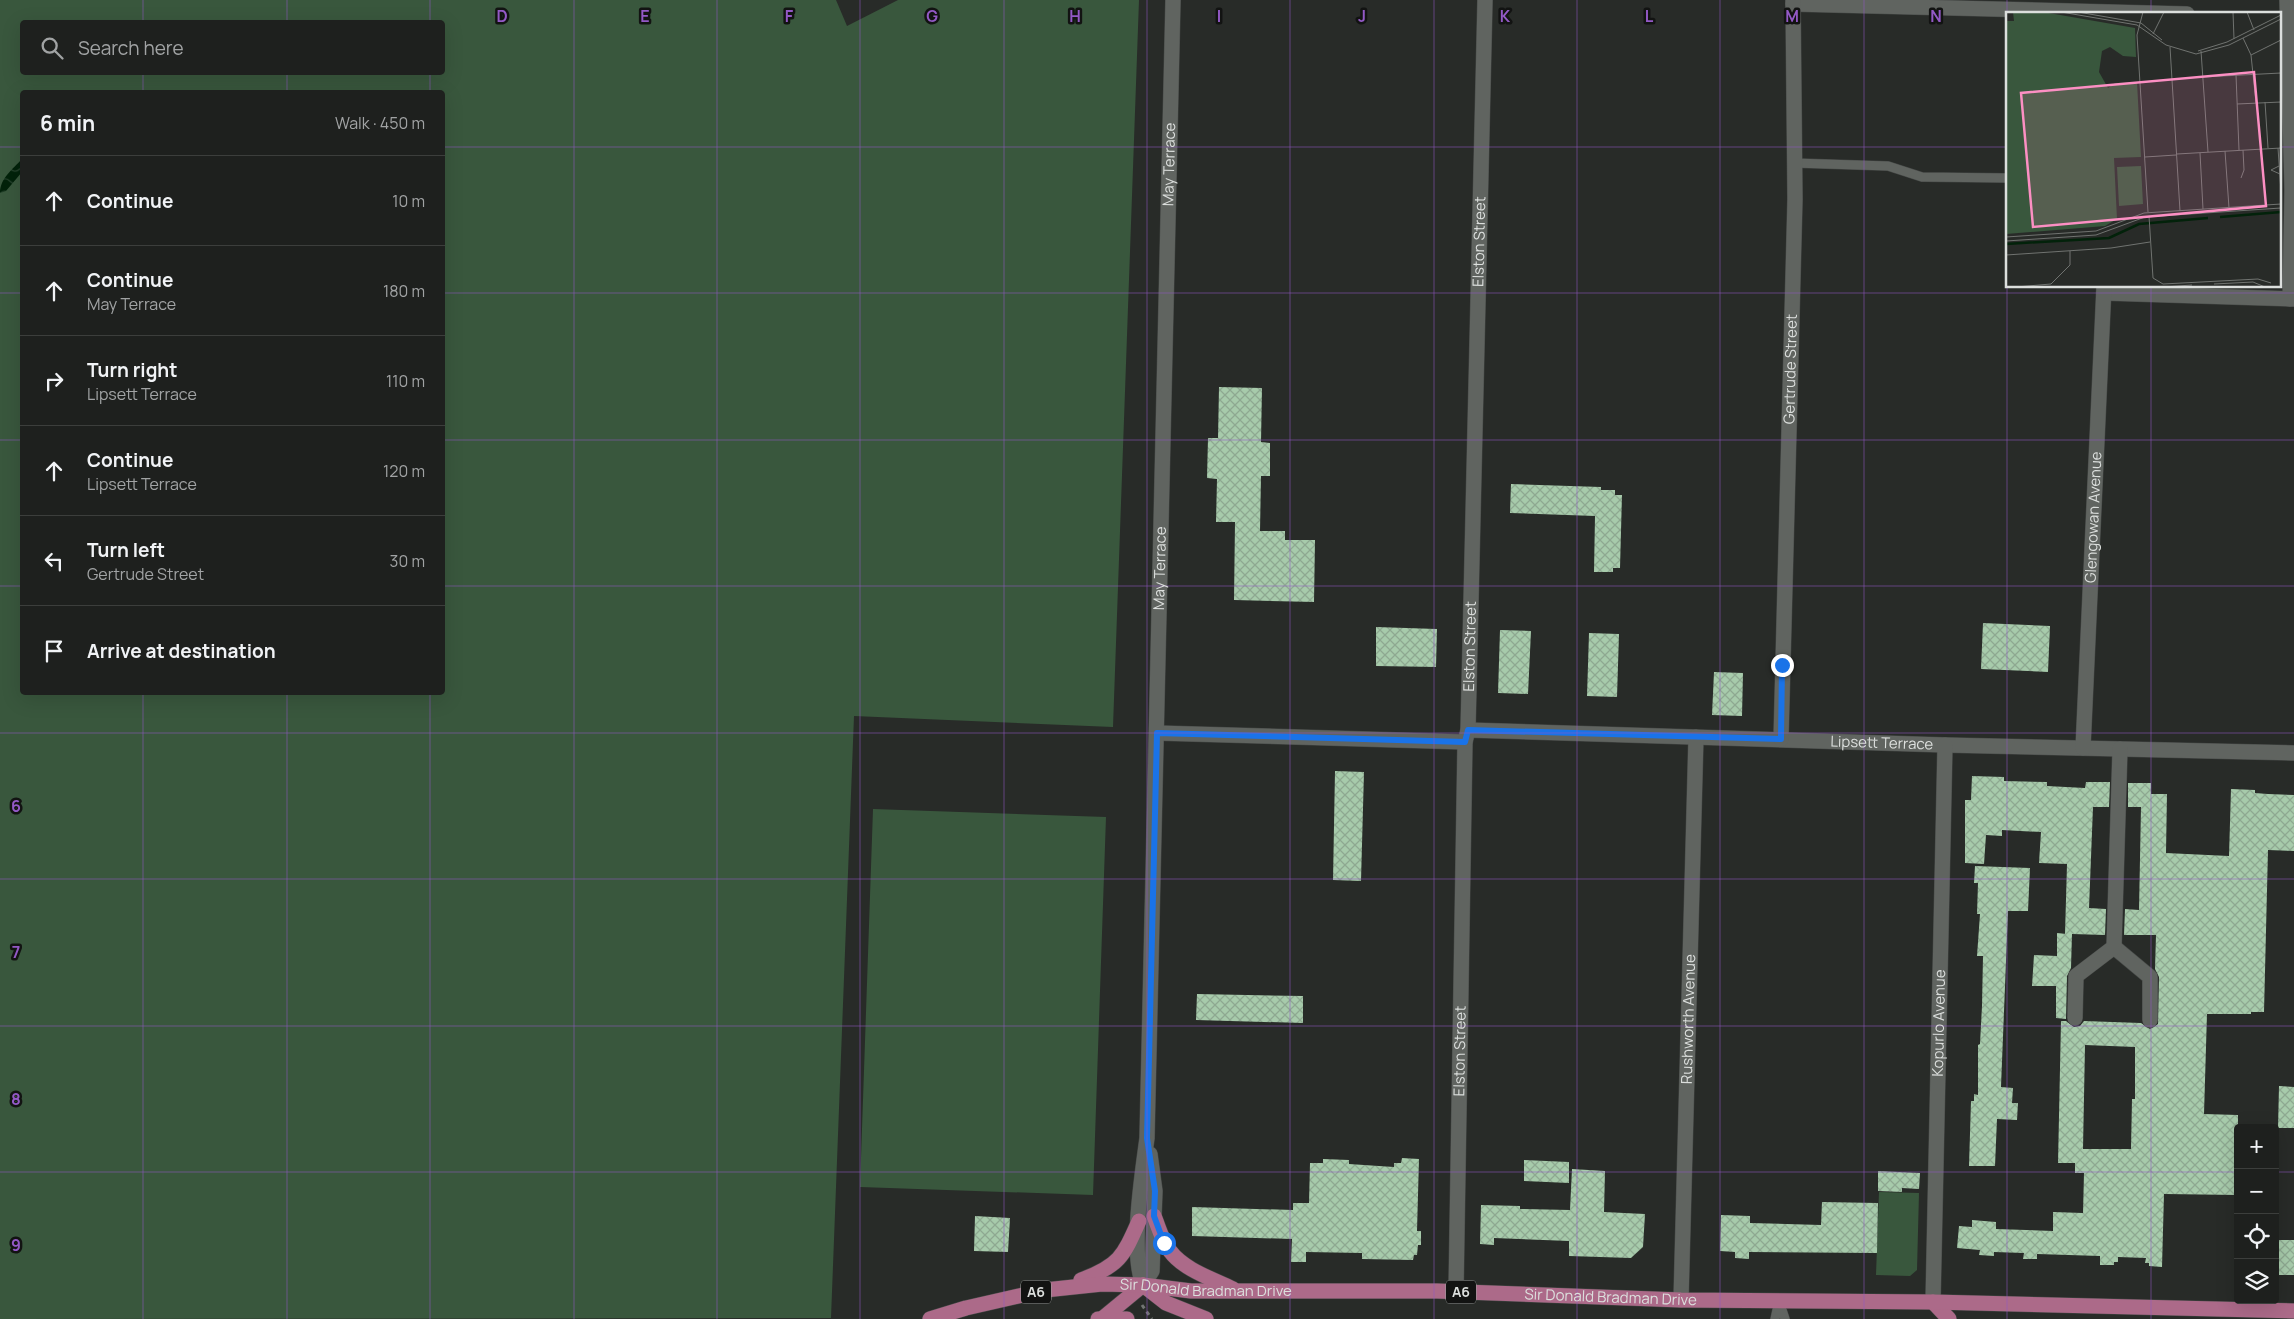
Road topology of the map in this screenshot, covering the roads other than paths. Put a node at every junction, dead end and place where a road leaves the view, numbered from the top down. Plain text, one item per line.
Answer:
1 (1173, 0) edge
2 (1485, 0) edge
3 (2287, 0) edge
4 (1792, 2) edge
5 (2027, 12) edge
6 (2287, 17) edge
7 (1794, 163) junction
8 (2006, 178) edge
9 (2104, 290) edge
10 (2292, 299) edge
11 (1157, 733) junction
12 (1467, 736) junction
13 (1696, 737) junction
14 (1781, 739) junction
15 (1945, 745) junction
16 (2083, 748) junction
17 (2120, 749) junction
18 (2294, 753) edge
19 (2114, 947) junction
20 (2075, 1018) dead end
21 (2150, 1020) dead end
22 (1147, 1138) junction
23 (1154, 1216) junction
24 (1139, 1221) junction
25 (1143, 1285) junction
26 (1056, 1289) junction
27 (1235, 1290) junction
28 (1456, 1292) junction
29 (1681, 1300) junction
30 (1779, 1301) junction
31 (1933, 1302) junction
32 (2294, 1311) edge
33 (1103, 1318) edge
34 (930, 1319) edge
35 (1098, 1319) edge
36 (1127, 1319) edge
37 (1206, 1319) edge
38 (1775, 1319) edge
39 (1785, 1319) edge
40 (1949, 1319) edge

1 - 11 street, May Terrace
2 - 12 street, Elston Street
3 - 6 street
4 - 5 street
4 - 7 street, Gertrude Street
6 - 10 street
7 - 8 lane
7 - 14 street, Gertrude Street
9 - 10 street
9 - 16 street, Glengowan Avenue
11 - 12 street, Lipsett Terrace
11 - 22 street, May Terrace
12 - 13 street, Lipsett Terrace
12 - 28 street, Elston Street
13 - 14 street, Lipsett Terrace
13 - 29 street, Rushworth Avenue
14 - 15 street, Lipsett Terrace
15 - 16 street, Lipsett Terrace
15 - 31 street, Kopurlo Avenue
16 - 17 street, Lipsett Terrace
17 - 18 street, Lipsett Terrace
17 - 19 street
19 - 20 street
19 - 21 street
22 - 23 street, May Terrace
22 - 24 street, May Terrace
23 - 25 street, May Terrace
23 - 27 main road
24 - 25 street, May Terrace
24 - 26 main road
25 - 26 main road, Sir Donald Bradman Drive / A6
25 - 27 main road, Sir Donald Bradman Drive / A6
25 - 33 main road
25 - 37 main road
26 - 34 main road, Sir Donald Bradman Drive / A6
27 - 28 main road, Sir Donald Bradman Drive / A6
28 - 29 main road, Sir Donald Bradman Drive / A6
29 - 30 main road, Sir Donald Bradman Drive / A6
30 - 31 main road, Sir Donald Bradman Drive / A6
30 - 38 lane
30 - 39 lane
31 - 32 main road, Sir Donald Bradman Drive / A6
31 - 40 main road
33 - 35 main road
33 - 36 main road

